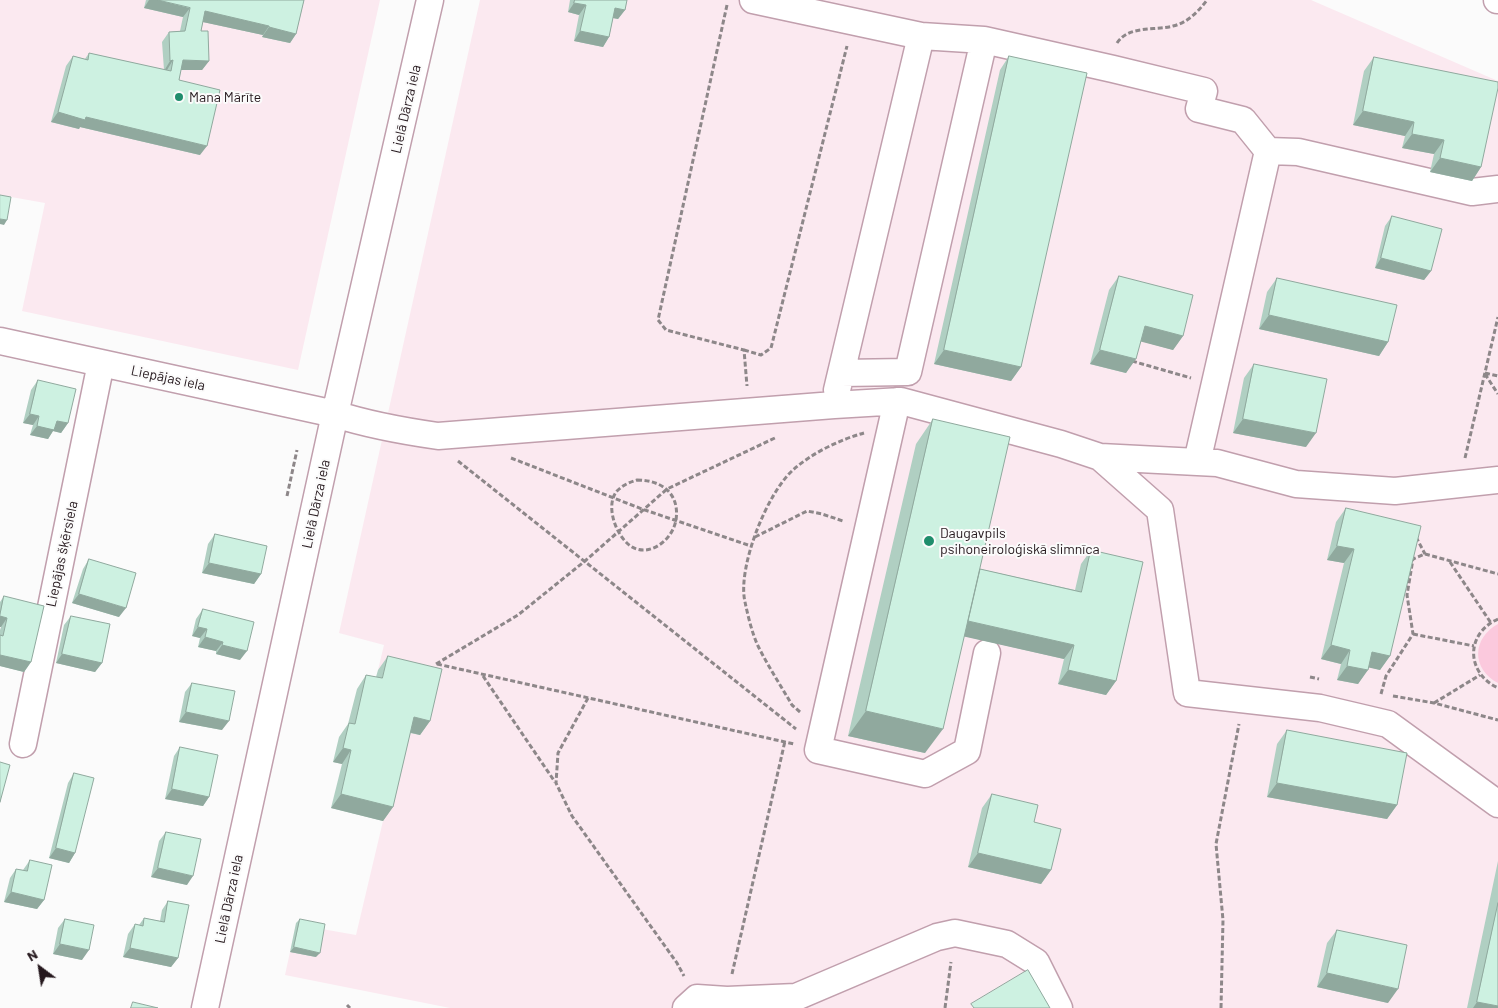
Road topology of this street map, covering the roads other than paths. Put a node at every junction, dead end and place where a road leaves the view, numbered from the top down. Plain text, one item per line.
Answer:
1 (430, 0) edge
2 (753, 0) edge
3 (921, 36) junction
4 (984, 40) junction
5 (1268, 151) junction
6 (1498, 189) edge
7 (0, 341) edge
8 (101, 363) junction
9 (841, 373) junction
10 (897, 401) junction
11 (834, 405) junction
12 (335, 414) junction
13 (1100, 457) junction
14 (1197, 462) junction
15 (1498, 480) edge
16 (987, 653) dead end
17 (23, 744) dead end
18 (1498, 804) edge
19 (692, 1003) edge
20 (206, 1008) edge
21 (1059, 1008) edge

1 - 12 street, Lielā Dārza iela
2 - 3 street
3 - 4 street
3 - 9 street
4 - 5 street
4 - 9 street
5 - 6 street
5 - 14 street
7 - 8 street, Liepājas iela
8 - 12 street, Liepājas iela
8 - 17 street, Liepājas šķērsiela
9 - 11 street
10 - 11 street, Liepājas iela
10 - 13 street, Liepājas iela
10 - 16 street
11 - 12 street, Liepājas iela
12 - 20 street, Lielā Dārza iela
13 - 14 street
13 - 18 street
14 - 15 street
19 - 21 street

